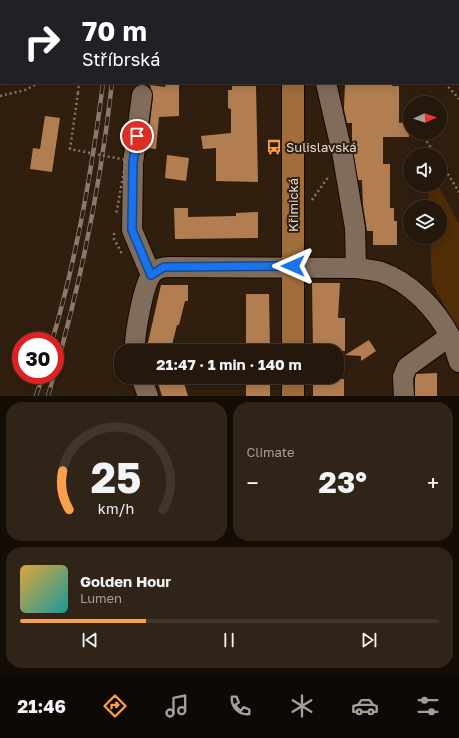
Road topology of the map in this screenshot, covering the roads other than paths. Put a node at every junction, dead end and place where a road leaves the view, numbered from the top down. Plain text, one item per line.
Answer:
1 (293, 84) edge
2 (326, 84) edge
3 (142, 94) dead end
4 (293, 266) junction
5 (356, 268) junction
6 (151, 275) junction
7 (450, 336) junction
8 (136, 344) edge
9 (293, 344) edge
10 (459, 362) edge
11 (144, 384) edge
12 (293, 384) edge
13 (148, 396) edge
14 (293, 396) edge
15 (404, 396) edge

1 - 4 main road, Křimická
2 - 5 street
3 - 6 street
4 - 5 street
4 - 6 street
4 - 9 main road, Křimická
5 - 7 street
6 - 8 street
7 - 10 street
7 - 15 street
11 - 13 street
12 - 14 main road

